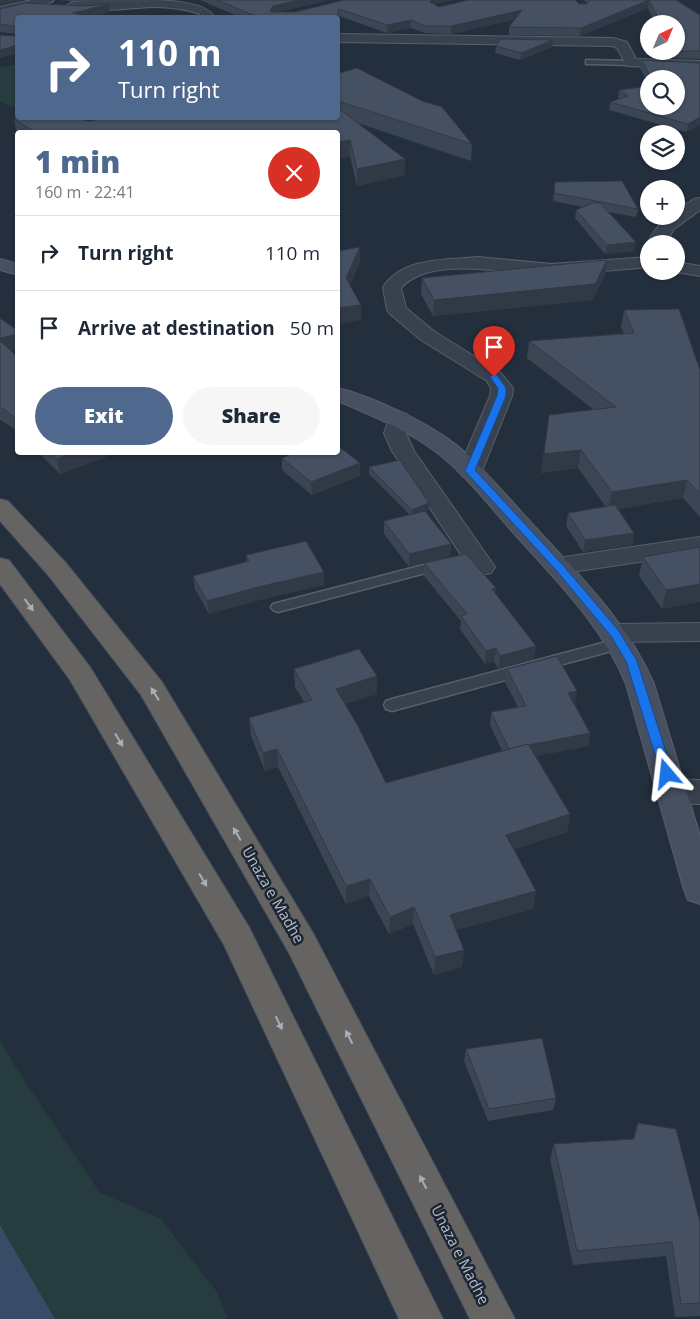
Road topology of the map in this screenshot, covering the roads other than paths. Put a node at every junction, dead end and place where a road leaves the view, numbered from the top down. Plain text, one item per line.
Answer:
1 (56, 4) edge
2 (0, 11) edge
3 (207, 15) edge
4 (340, 38) edge
5 (589, 62) dead end
6 (632, 63) junction
7 (700, 65) edge
8 (700, 203) edge
9 (658, 235) edge
10 (640, 263) edge
11 (0, 264) edge
12 (685, 268) edge
13 (15, 269) edge
14 (700, 271) edge
15 (340, 395) edge
16 (399, 419) junction
17 (470, 471) junction
18 (0, 506) edge
19 (700, 544) edge
20 (469, 561) joint
21 (0, 566) edge
22 (558, 566) junction
23 (278, 607) dead end
24 (700, 632) edge
25 (618, 638) junction
26 (392, 705) dead end
27 (686, 791) edge
28 (699, 879) edge
29 (421, 1319) edge
30 (493, 1319) edge

1 - 2 street
1 - 3 street
4 - 6 street
5 - 6 lane
6 - 7 street
8 - 9 street
10 - 17 street
11 - 13 main road
12 - 14 street
15 - 16 main road
16 - 17 main road
16 - 20 street
17 - 22 main road
30 -> 18 highway, Unaza e Madhe
19 - 22 street
20 - 23 lane
21 -> 29 highway
22 - 25 main road
24 - 25 street
25 - 26 lane
25 - 27 main road
27 - 28 main road

